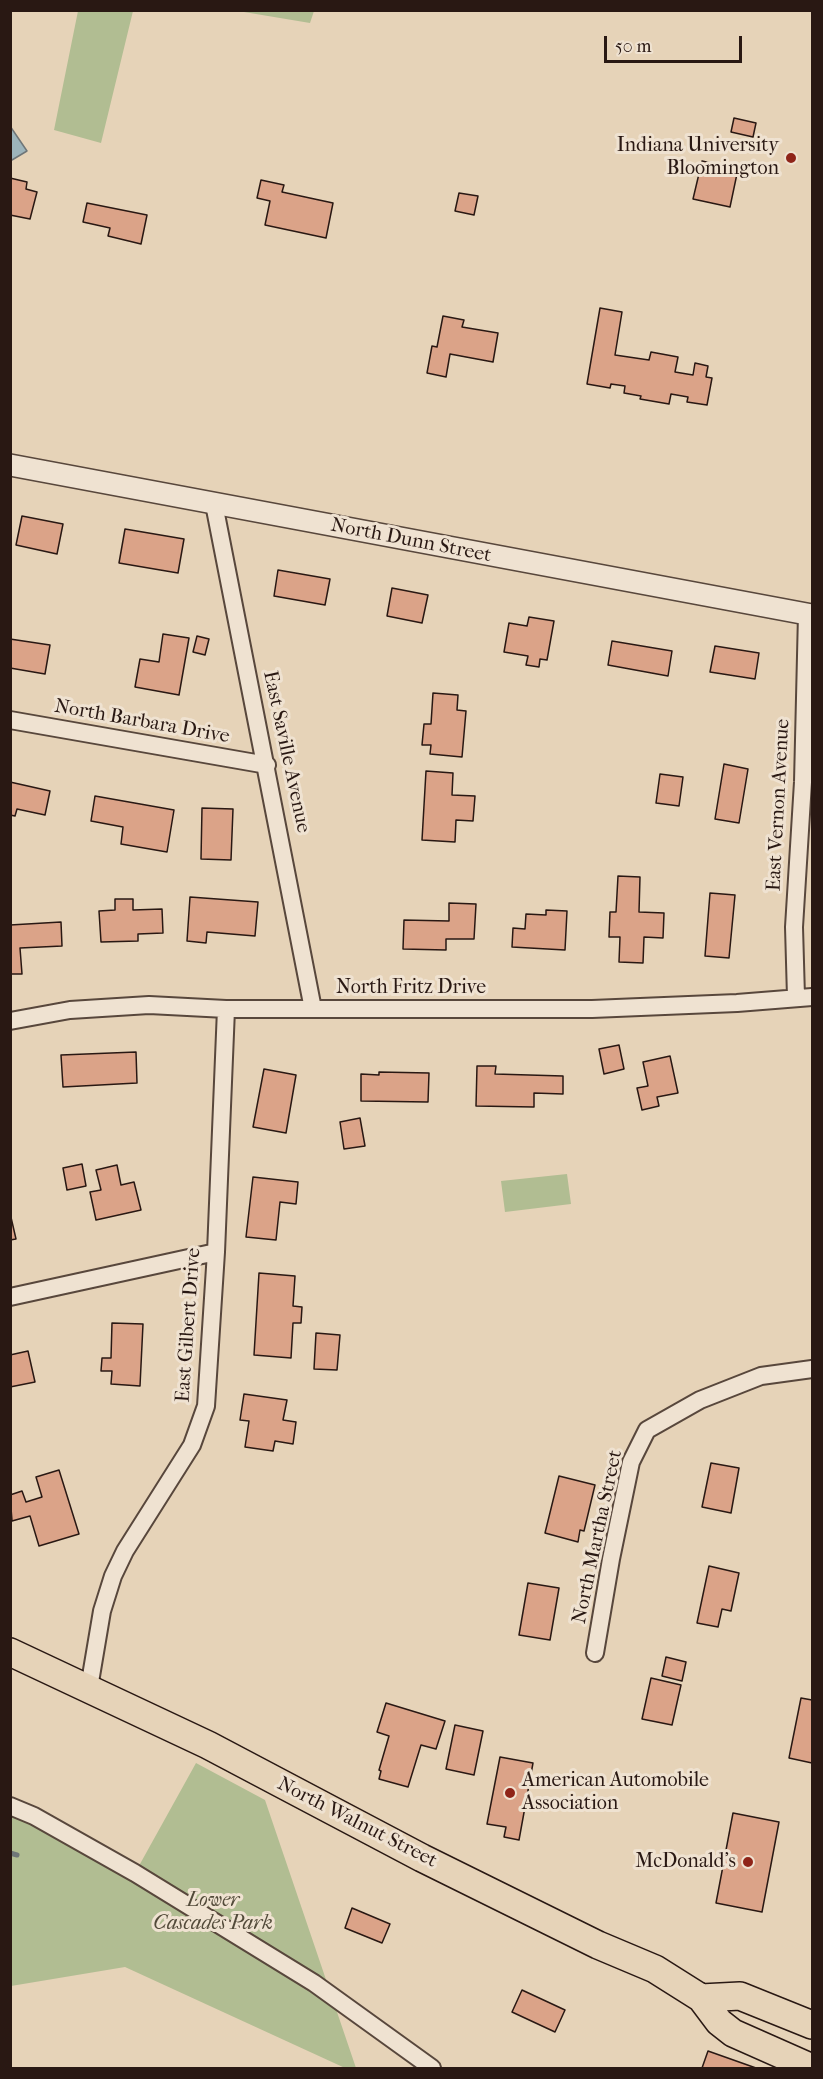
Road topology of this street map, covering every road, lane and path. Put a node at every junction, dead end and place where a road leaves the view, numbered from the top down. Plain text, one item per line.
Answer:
1 (10, 465) edge
2 (214, 504) junction
3 (810, 615) edge
4 (10, 720) edge
5 (267, 765) junction
6 (804, 997) edge
7 (314, 1009) junction
8 (226, 1010) junction
9 (10, 1021) edge
10 (216, 1252) junction
11 (10, 1297) edge
12 (813, 1369) edge
13 (10, 1652) edge
14 (595, 1653) dead end
15 (89, 1688) junction
16 (10, 1806) edge
17 (701, 1998) junction
18 (813, 2025) edge
19 (432, 2068) edge
20 (813, 2068) edge

1 - 2 street, North Dunn Street
2 - 3 street, North Dunn Street
2 - 5 street, East Saville Avenue
3 - 6 street, East Vernon Avenue
4 - 5 street, North Barbara Drive
5 - 7 street, East Saville Avenue
6 - 7 street, North Fritz Drive
7 - 8 street, North Fritz Drive
8 - 9 street, North Fritz Drive
8 - 10 street, East Gilbert Drive
10 - 11 street
10 - 15 street, East Gilbert Drive
12 - 14 street, North Martha Street
13 - 15 main road, North Walnut Street
15 - 17 main road, North Walnut Street
16 - 19 street
17 - 18 main road
17 - 20 main road, North Walnut Street

